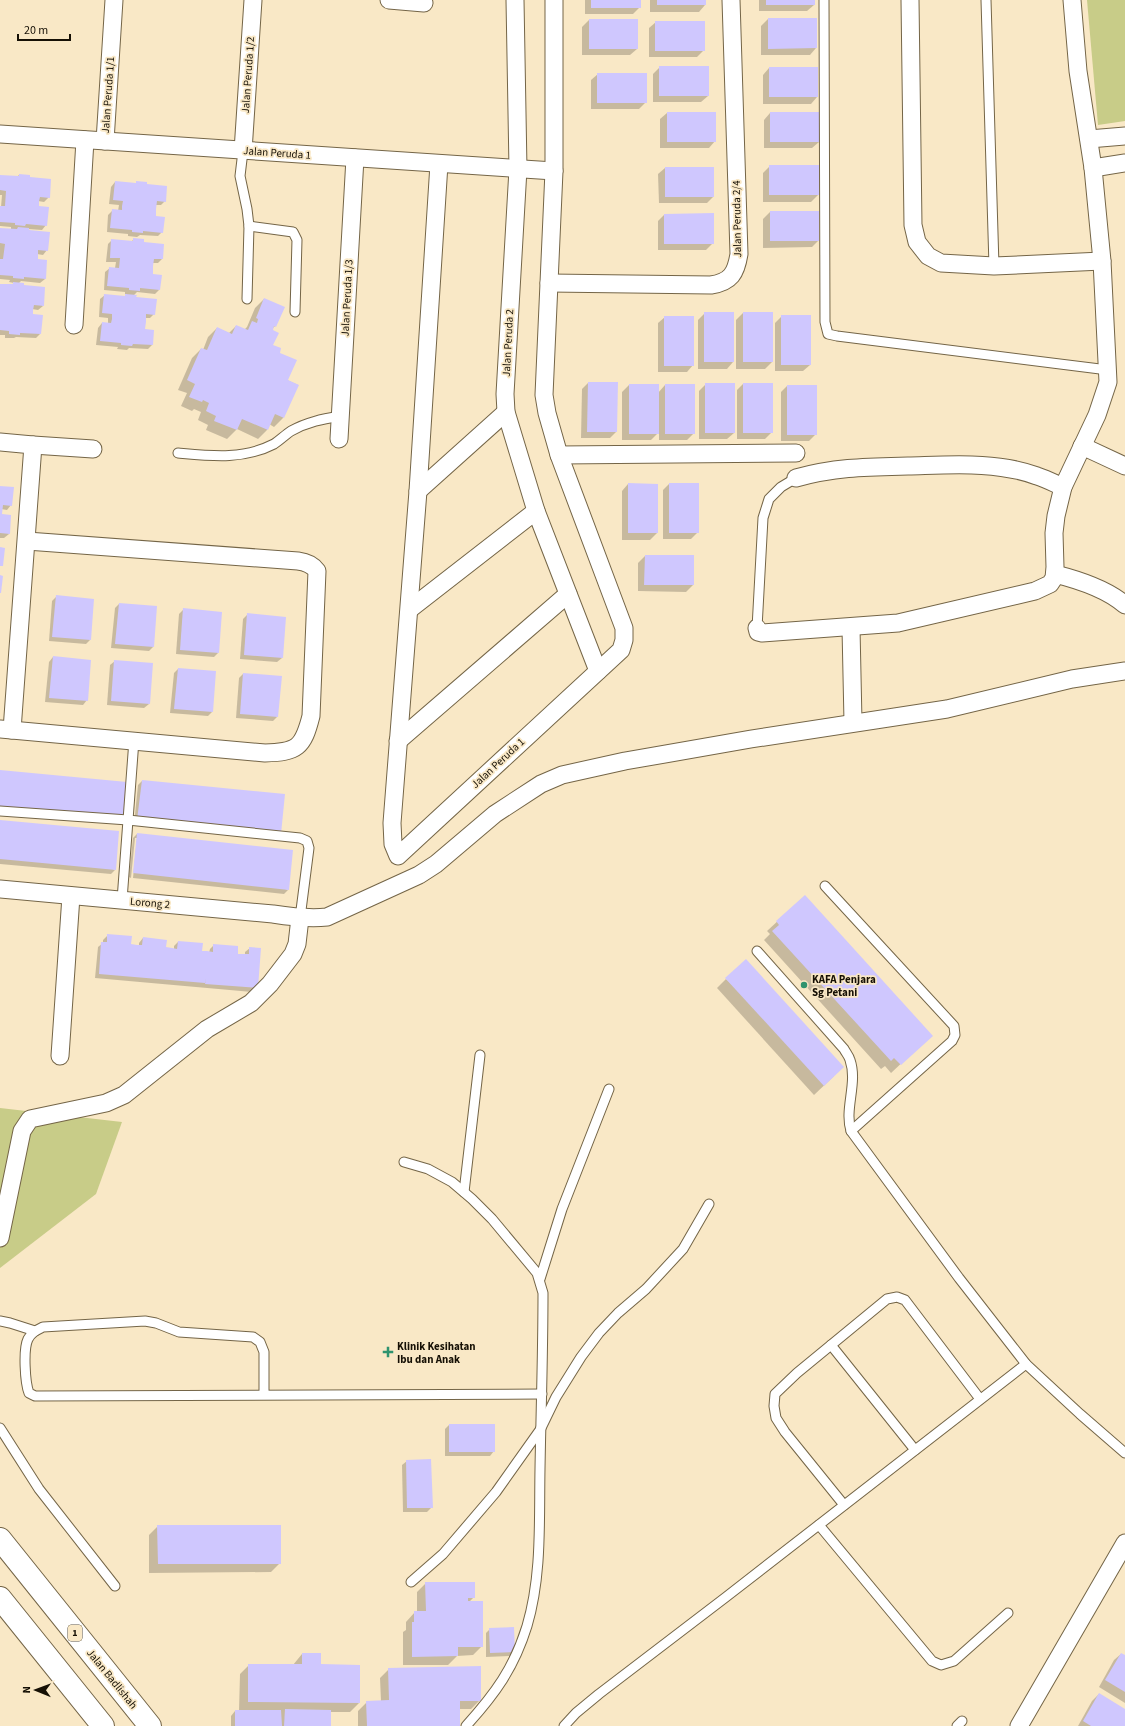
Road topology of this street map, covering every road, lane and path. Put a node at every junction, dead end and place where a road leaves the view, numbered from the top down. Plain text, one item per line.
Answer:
1 (114, 0) edge
2 (253, 0) edge
3 (389, 0) edge
4 (515, 0) edge
5 (554, 0) edge
6 (731, 0) edge
7 (824, 0) edge
8 (910, 0) edge
9 (986, 0) edge
10 (1072, 0) edge
11 (424, 3) dead end
12 (0, 134) edge
13 (1125, 136) edge
14 (1089, 139) junction
15 (85, 140) junction
16 (105, 141) junction
17 (243, 151) junction
18 (355, 158) junction
19 (1125, 163) edge
20 (439, 164) junction
21 (1093, 168) junction
22 (518, 169) junction
23 (554, 171) junction
24 (249, 226) junction
25 (1102, 261) junction
26 (994, 266) junction
27 (549, 283) junction
28 (247, 299) dead end
29 (295, 312) dead end
30 (74, 325) dead end
31 (1108, 370) junction
32 (506, 412) junction
33 (340, 416) junction
34 (339, 438) dead end
35 (0, 442) edge
36 (33, 445) junction
37 (1082, 446) junction
38 (93, 449) dead end
39 (178, 453) dead end
40 (796, 453) dead end
41 (559, 455) junction
42 (1125, 466) edge
43 (796, 478) joint
44 (1063, 487) junction
45 (418, 491) junction
46 (536, 511) junction
47 (27, 541) junction
48 (1055, 574) junction
49 (568, 594) junction
50 (1125, 605) edge
51 (410, 609) junction
52 (757, 628) joint
53 (851, 628) junction
54 (598, 671) junction
55 (1125, 671) edge
56 (852, 722) junction
57 (6, 730) edge
58 (134, 740) junction
59 (398, 741) junction
60 (0, 811) edge
61 (128, 820) junction
62 (825, 886) dead end
63 (0, 889) edge
64 (71, 896) junction
65 (122, 900) junction
66 (300, 918) junction
67 (757, 951) dead end
68 (480, 1055) dead end
69 (60, 1056) dead end
70 (609, 1089) dead end
71 (851, 1132) junction
72 (404, 1162) dead end
73 (464, 1192) junction
74 (709, 1204) dead end
75 (0, 1238) edge
76 (540, 1279) junction
77 (0, 1321) edge
78 (35, 1331) junction
79 (831, 1345) junction
80 (1026, 1364) junction
81 (542, 1394) junction
82 (264, 1395) junction
83 (980, 1399) junction
84 (0, 1428) edge
85 (540, 1430) junction
86 (915, 1450) junction
87 (1125, 1453) edge
88 (844, 1505) junction
89 (819, 1525) junction
90 (0, 1539) edge
91 (1125, 1543) edge
92 (411, 1582) dead end
93 (115, 1586) dead end
94 (0, 1598) edge
95 (1008, 1613) dead end
96 (102, 1726) edge
97 (150, 1726) edge
98 (466, 1726) edge
99 (564, 1726) edge
100 (1019, 1726) edge

1 - 16 street, Jalan Peruda 1/1
2 - 17 street, Jalan Peruda 1/2
3 - 11 street
4 - 22 street, Jalan Peruda 2
5 - 23 street, Jalan Peruda 1
6 - 27 street, Jalan Peruda 2/4
7 - 31 lane
8 - 26 street
9 - 26 lane
10 - 14 street
12 - 15 street, Jalan Peruda 1
13 - 14 street
14 - 21 street
15 - 16 street, Jalan Peruda 1
15 - 30 street
16 - 17 street, Jalan Peruda 1
17 - 18 street, Jalan Peruda 1
17 - 24 lane
18 - 20 street, Jalan Peruda 1
18 - 33 street, Jalan Peruda 1/3
19 - 21 street
20 - 22 street, Jalan Peruda 1
20 - 45 street
21 - 25 street
22 - 23 street, Jalan Peruda 1
22 - 32 street, Jalan Peruda 2
23 - 27 street, Jalan Peruda 1
24 - 28 lane
24 - 29 lane
25 - 26 street
25 - 31 street
27 - 41 street, Jalan Peruda 1
31 - 37 street
32 - 45 street
32 - 46 street, Jalan Peruda 2
33 - 34 street, Jalan Peruda 1/3
33 - 39 lane
35 - 36 street
36 - 38 street
36 - 47 street
37 - 42 street
37 - 44 street
40 - 41 street
41 - 54 street, Jalan Peruda 1
43 - 44 street
43 - 52 lane
44 - 48 street
45 - 51 street
46 - 49 street, Jalan Peruda 2
46 - 51 street
47 - 57 street
47 - 58 street
48 - 50 street
48 - 53 street
49 - 54 street, Jalan Peruda 2
49 - 59 street
51 - 59 street
52 - 53 street
53 - 56 street
54 - 59 street, Jalan Peruda 1
55 - 56 street
56 - 66 street
57 - 58 street
58 - 61 lane
60 - 61 lane
61 - 65 lane
61 - 66 lane
62 - 71 lane
63 - 64 street, Lorong 2
64 - 65 street, Lorong 2
64 - 69 street
65 - 66 street, Lorong 2
66 - 75 street
67 - 71 lane
68 - 73 lane
70 - 76 lane
71 - 80 lane
72 - 73 lane
73 - 76 lane
74 - 85 lane
76 - 81 lane
77 - 78 lane
78 - 82 lane
78 - 82 lane
79 - 83 lane
79 - 86 lane
79 - 88 lane
80 - 83 lane
80 - 87 lane
81 - 82 lane
81 - 85 lane
83 - 86 lane
84 - 93 lane
85 - 92 lane
85 - 98 lane
86 - 88 lane
88 - 89 lane
89 - 95 lane
89 - 99 lane
90 - 97 main road, Jalan Badlishah / 1
91 - 100 street
94 - 96 main road

